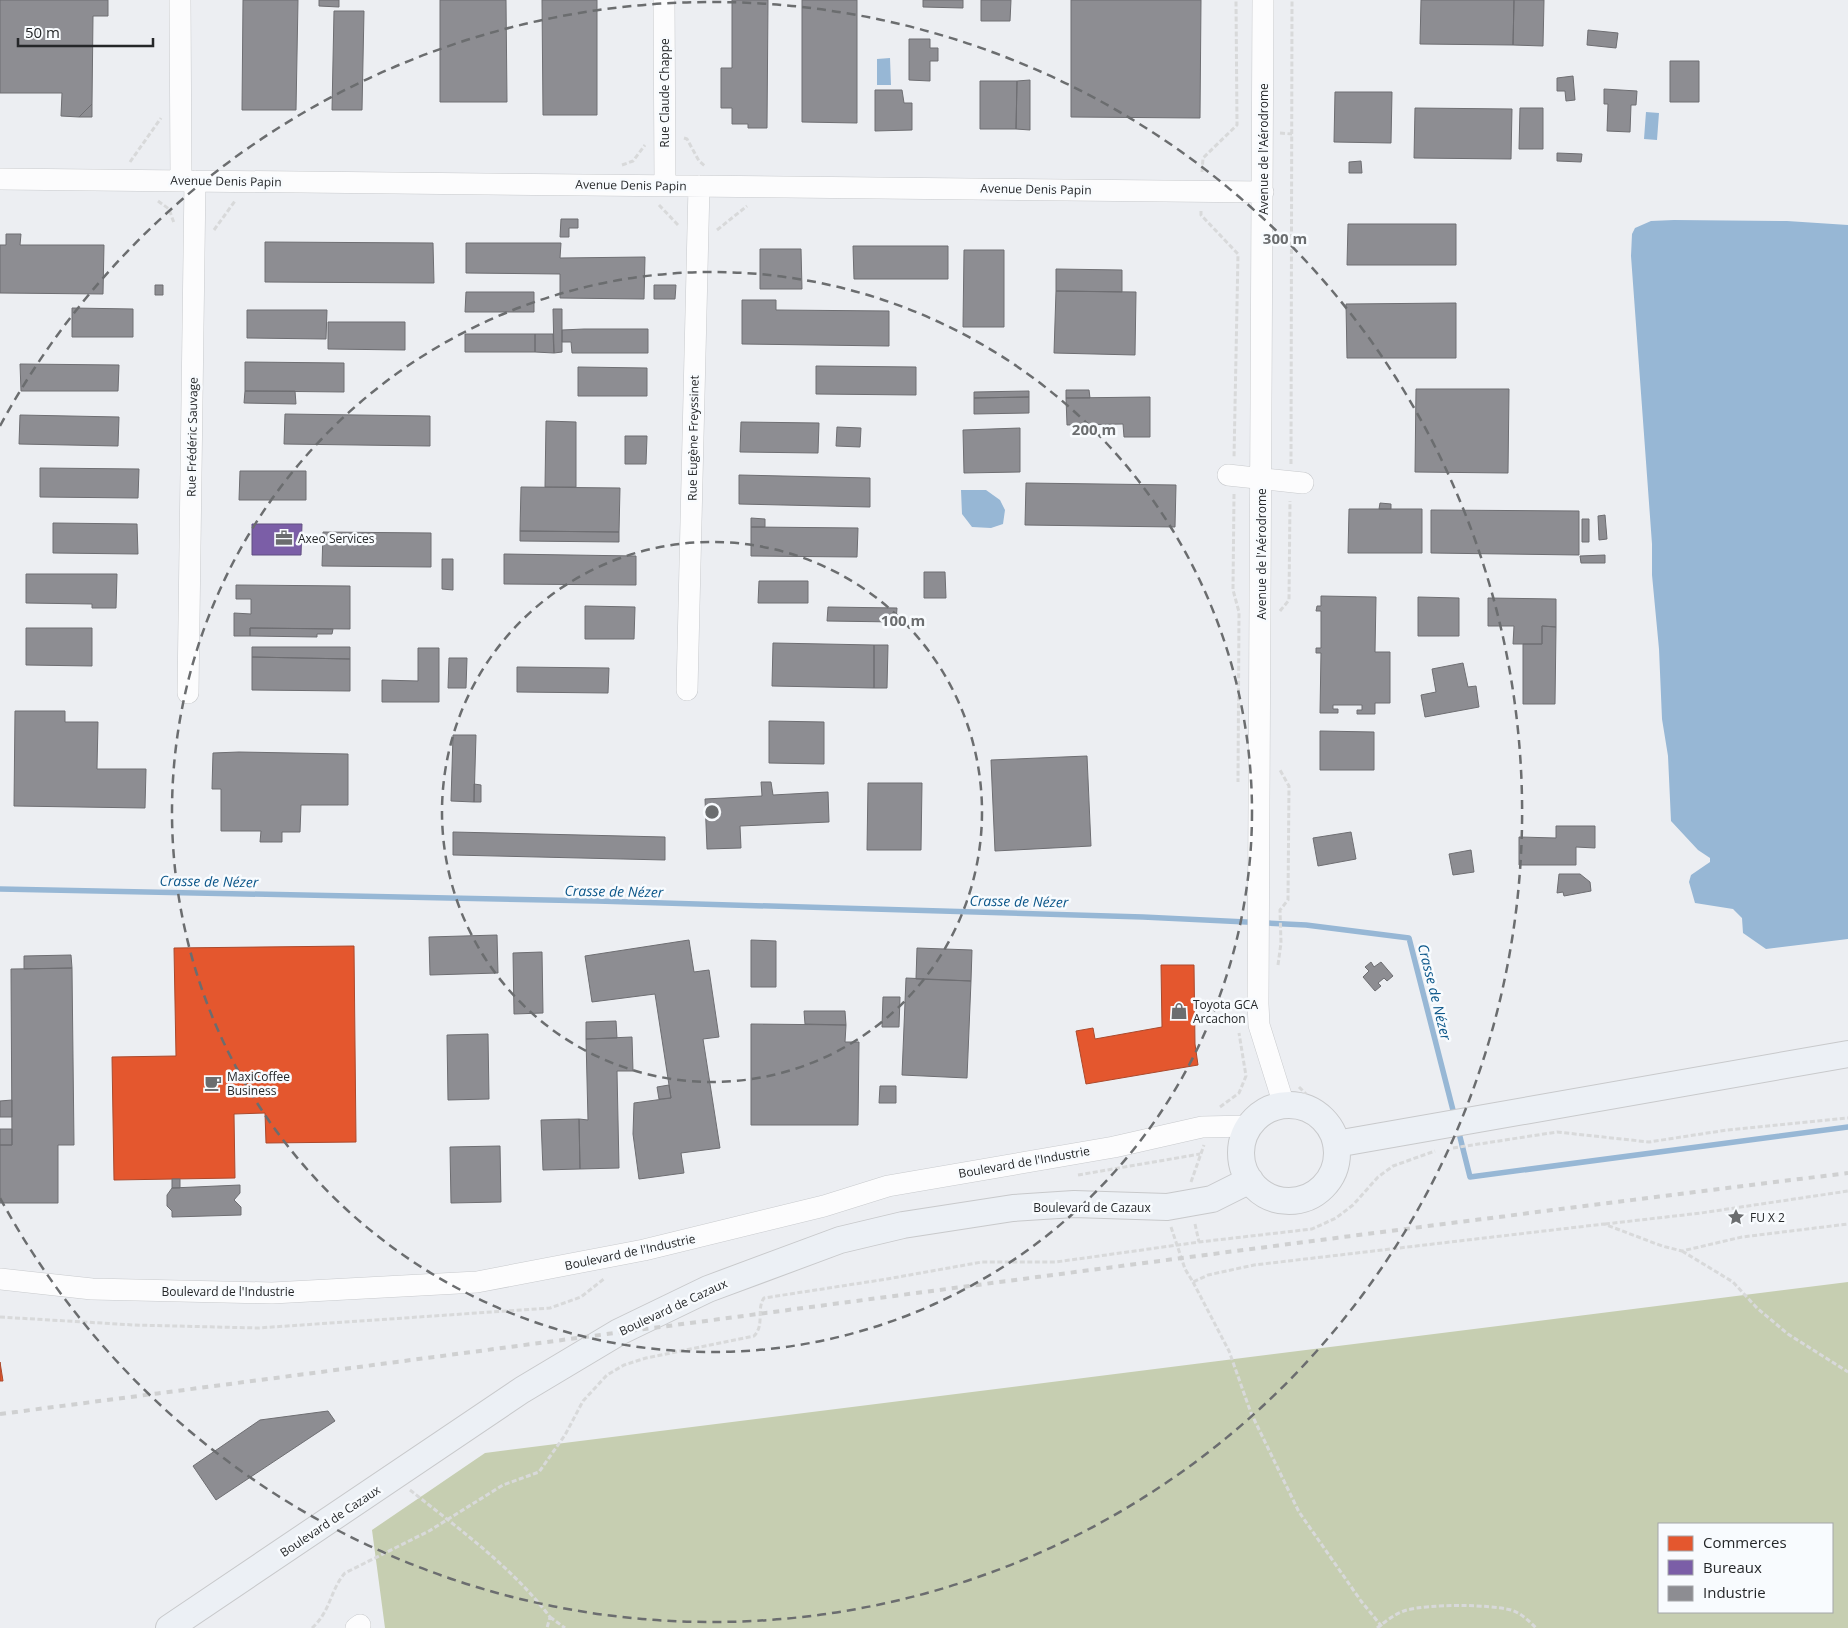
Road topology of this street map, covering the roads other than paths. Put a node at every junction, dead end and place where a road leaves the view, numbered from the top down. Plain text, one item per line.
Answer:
1 (180, 0) edge
2 (664, 0) edge
3 (1263, 0) edge
4 (0, 179) edge
5 (188, 181) junction
6 (699, 186) junction
7 (1263, 192) junction
8 (661, 195) junction
9 (1231, 475) road end
10 (1261, 477) junction
11 (1303, 483) dead end
12 (687, 690) dead end
13 (188, 693) dead end
14 (1848, 1054) edge
15 (1284, 1105) junction
16 (1249, 1126) junction
17 (1336, 1144) junction
18 (1250, 1180) junction
19 (0, 1279) edge
20 (169, 1628) edge

1 - 5 street, Rue Frédéric Sauvage
2 - 8 street, Rue Claude Chappe
3 - 7 street, Avenue de l'Aérodrome
4 - 5 street, Avenue Denis Papin
5 - 8 street, Avenue Denis Papin
5 - 13 street, Rue Frédéric Sauvage
6 - 7 street, Avenue Denis Papin
6 - 8 street, Avenue Denis Papin
6 - 12 street, Rue Eugène Freyssinet
7 - 10 street, Avenue de l'Aérodrome
9 - 10 street
10 - 11 street
10 - 15 street, Avenue de l'Aérodrome
14 - 17 main road
15 - 16 main road
15 - 17 main road
16 - 18 main road
16 - 19 street, Boulevard de l'Industrie
17 - 18 main road
18 - 20 main road, Boulevard de Cazaux

